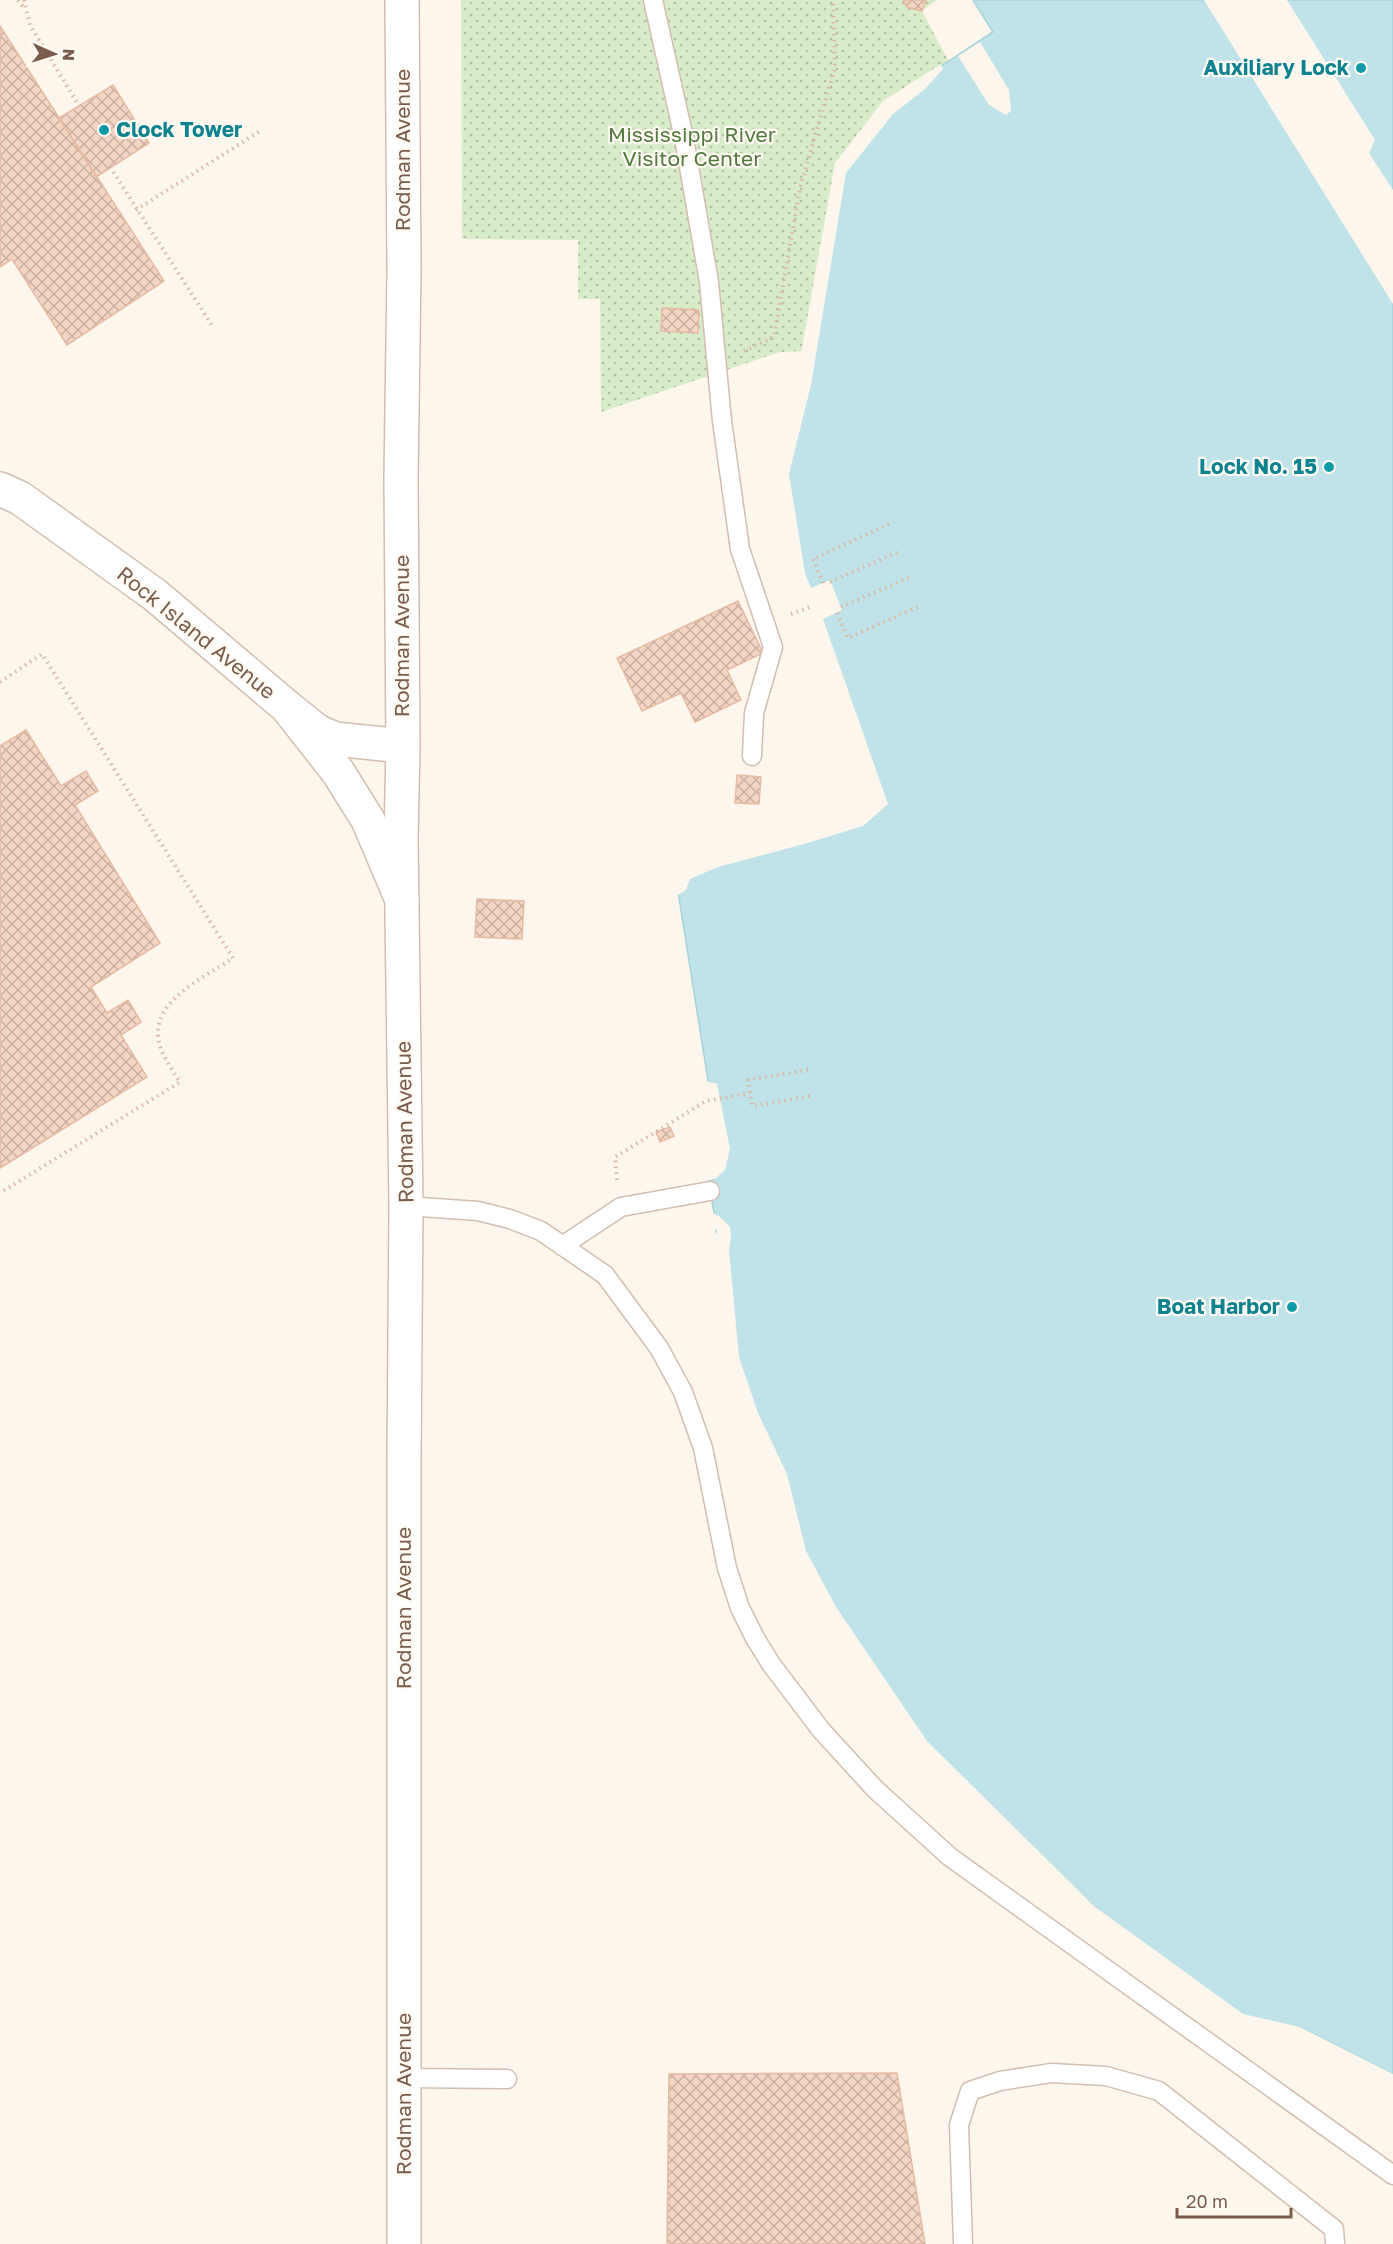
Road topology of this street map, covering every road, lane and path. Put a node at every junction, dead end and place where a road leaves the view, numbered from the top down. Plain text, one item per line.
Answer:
1 (18, 0) edge
2 (24, 0) edge
3 (402, 0) edge
4 (653, 0) edge
5 (833, 0) edge
6 (27, 11) junction
7 (79, 106) dead end
8 (260, 131) dead end
9 (110, 167) dead end
10 (136, 210) junction
11 (213, 327) dead end
12 (716, 364) junction
13 (0, 489) edge
14 (889, 524) dead end
15 (900, 551) dead end
16 (910, 577) dead end
17 (830, 582) dead end
18 (823, 583) dead end
19 (922, 605) dead end
20 (810, 607) dead end
21 (841, 607) dead end
22 (837, 613) dead end
23 (791, 615) dead end
24 (0, 682) edge
25 (286, 707) junction
26 (403, 746) junction
27 (752, 756) dead end
28 (402, 900) junction
29 (808, 1070) dead end
30 (750, 1093) junction
31 (810, 1096) dead end
32 (710, 1191) dead end
33 (0, 1193) edge
34 (406, 1206) junction
35 (621, 1208) junction
36 (562, 1246) junction
37 (404, 2078) junction
38 (507, 2079) dead end
39 (1393, 2175) edge
40 (404, 2244) edge
41 (963, 2244) edge
42 (1335, 2244) edge

1 - 6 path
2 - 6 path
3 - 26 street, Rodman Avenue
4 - 12 lane
5 - 12 path
6 - 7 path
8 - 10 path
9 - 10 path
10 - 11 path
12 - 27 lane
13 - 25 street, Rock Island Avenue
14 - 18 path
15 - 17 path
16 - 21 path
19 - 22 path
20 - 23 path
24 - 33 path
25 - 26 street, Rock Island Avenue
25 - 28 street
26 - 28 street, Rodman Avenue
28 - 34 street, Rodman Avenue
29 - 30 path
30 - 31 path
30 - 35 path
32 - 35 lane
34 - 36 lane
34 - 37 street, Rodman Avenue
35 - 36 lane
36 - 39 lane
37 - 38 lane
37 - 40 street, Rodman Avenue
41 - 42 lane

